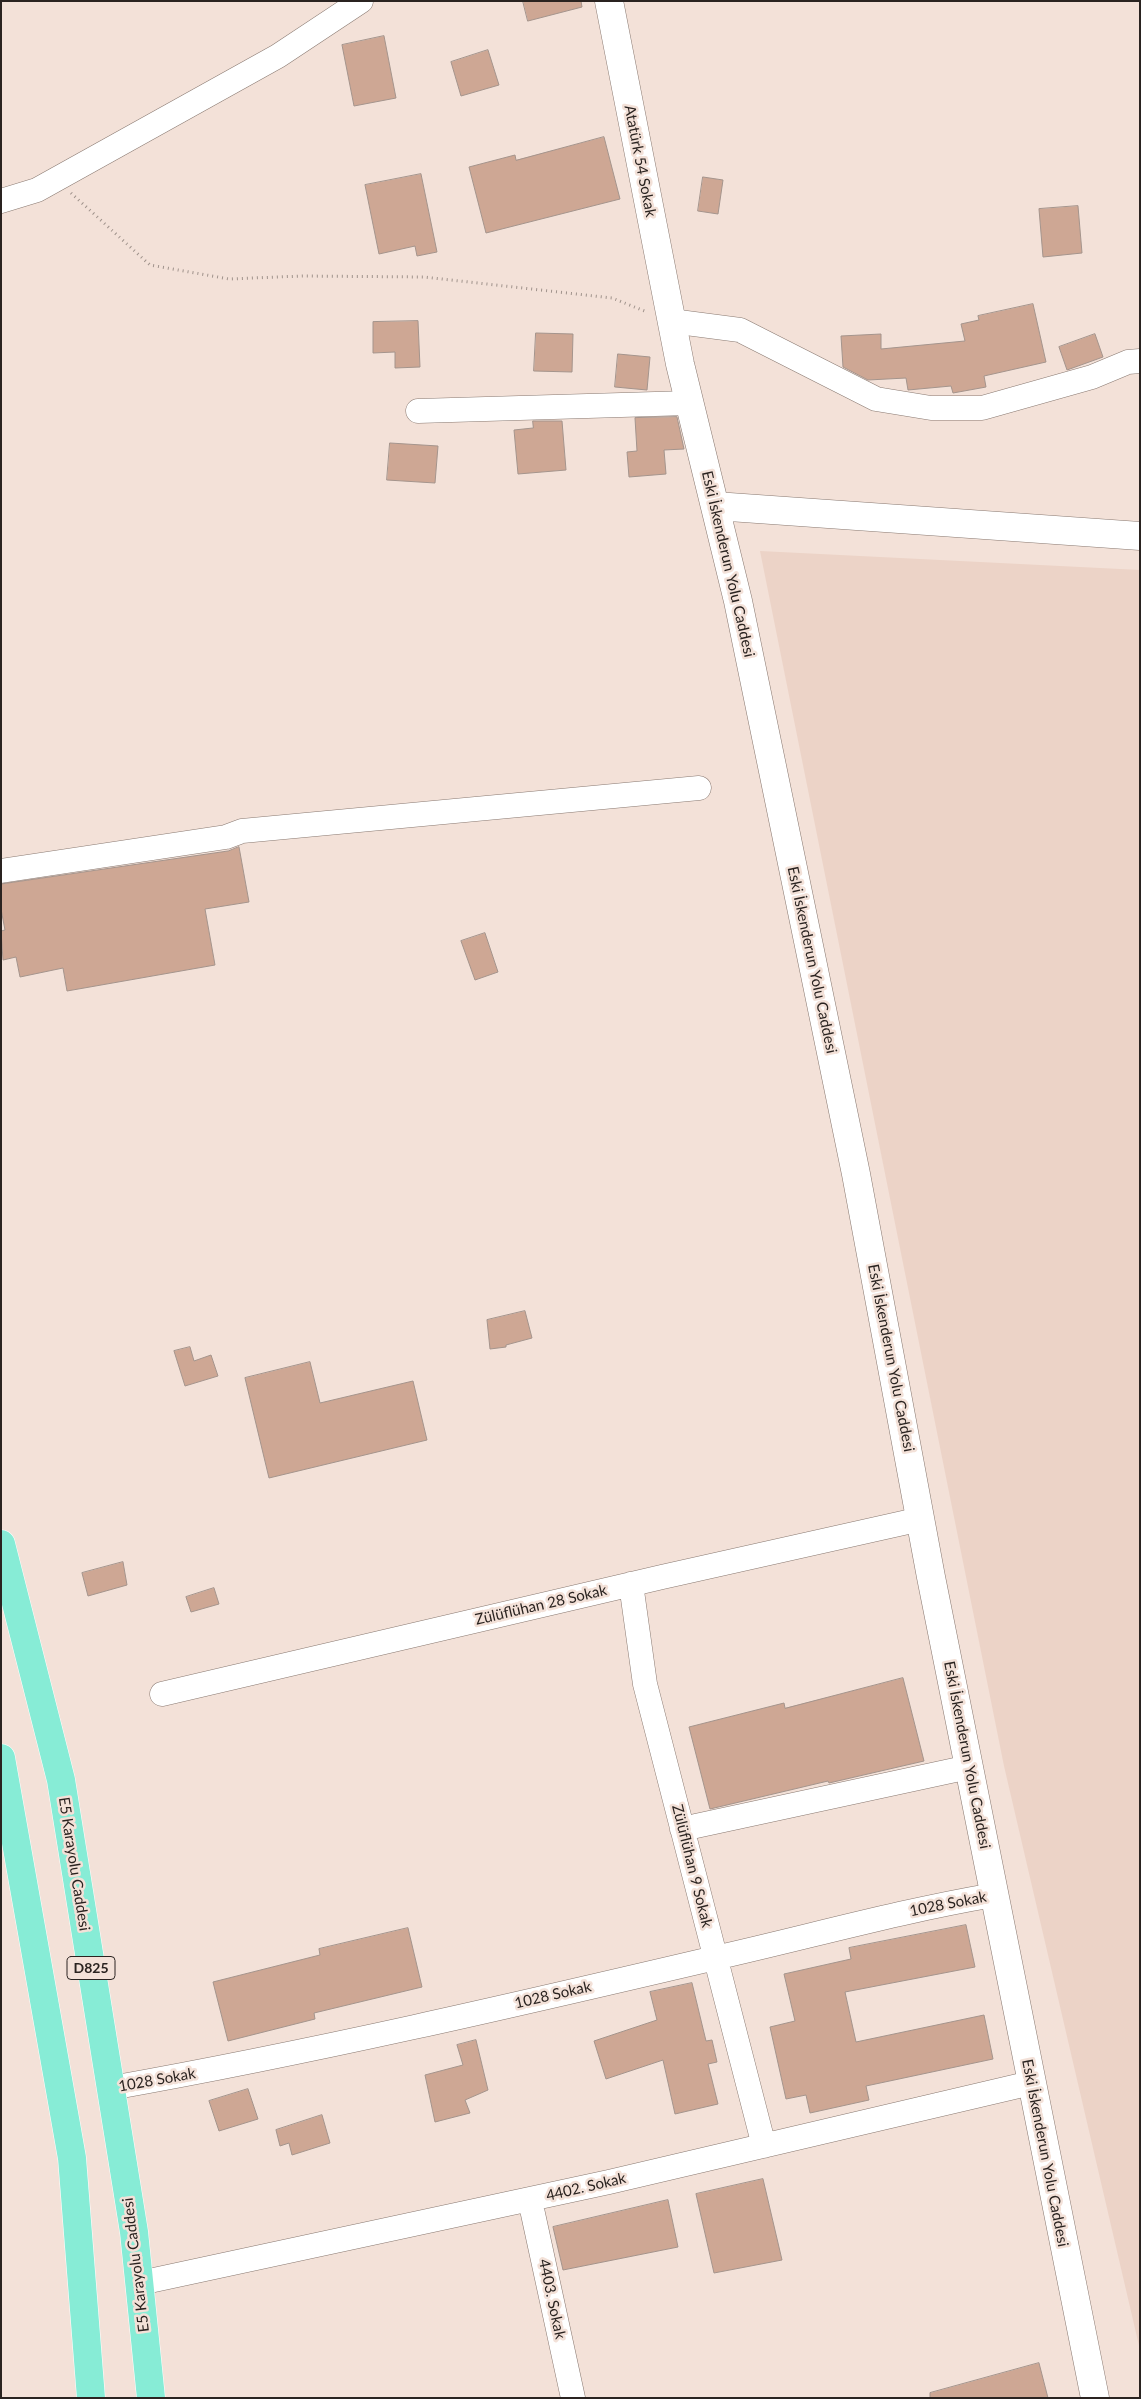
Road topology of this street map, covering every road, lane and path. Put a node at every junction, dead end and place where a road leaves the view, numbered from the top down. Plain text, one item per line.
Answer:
1 (361, 1) edge
2 (609, 1) edge
3 (55, 179) junction
4 (1, 201) edge
5 (671, 321) junction
6 (1140, 361) edge
7 (689, 403) junction
8 (418, 411) dead end
9 (715, 506) junction
10 (1140, 536) edge
11 (699, 788) dead end
12 (1, 871) edge
13 (921, 1519) junction
14 (1, 1544) edge
15 (632, 1584) junction
16 (162, 1694) dead end
17 (1, 1758) edge
18 (969, 1767) junction
19 (682, 1829) junction
20 (994, 1894) junction
21 (715, 1958) junction
22 (1031, 2083) junction
23 (111, 2088) junction
24 (764, 2146) junction
25 (530, 2200) junction
26 (140, 2283) junction
27 (91, 2398) edge
28 (151, 2398) edge
29 (573, 2398) edge
30 (1095, 2398) edge

1 - 3 street
2 - 5 street, Atatürk 54 Sokak
3 - 4 street
3 - 5 path
5 - 6 street
5 - 7 street, Eski İskenderun Yolu Caddesi
7 - 8 street
7 - 9 street, Eski İskenderun Yolu Caddesi
9 - 10 street
9 - 13 street, Eski İskenderun Yolu Caddesi
11 - 12 street
13 - 15 street, Zülüflühan 28 Sokak
13 - 18 street, Eski İskenderun Yolu Caddesi
14 - 23 highway, E5 Karayolu Caddesi / D825
15 - 16 street, Zülüflühan 28 Sokak
15 - 19 street, Zülüflühan 9 Sokak
17 - 27 highway
18 - 19 street
18 - 20 street, Eski İskenderun Yolu Caddesi
19 - 21 street, Zülüflühan 9 Sokak
20 - 21 street, 1028 Sokak
20 - 22 street, Eski İskenderun Yolu Caddesi
21 - 23 street, 1028 Sokak
21 - 24 street, Zülüflühan 9 Sokak
22 - 24 street, 4402. Sokak
22 - 30 street, Eski İskenderun Yolu Caddesi
23 - 26 highway, E5 Karayolu Caddesi / D825
24 - 25 street, 4402. Sokak
25 - 26 street, 4402. Sokak
25 - 29 street, 4403. Sokak
26 - 28 highway, E5 Karayolu Caddesi / D825

